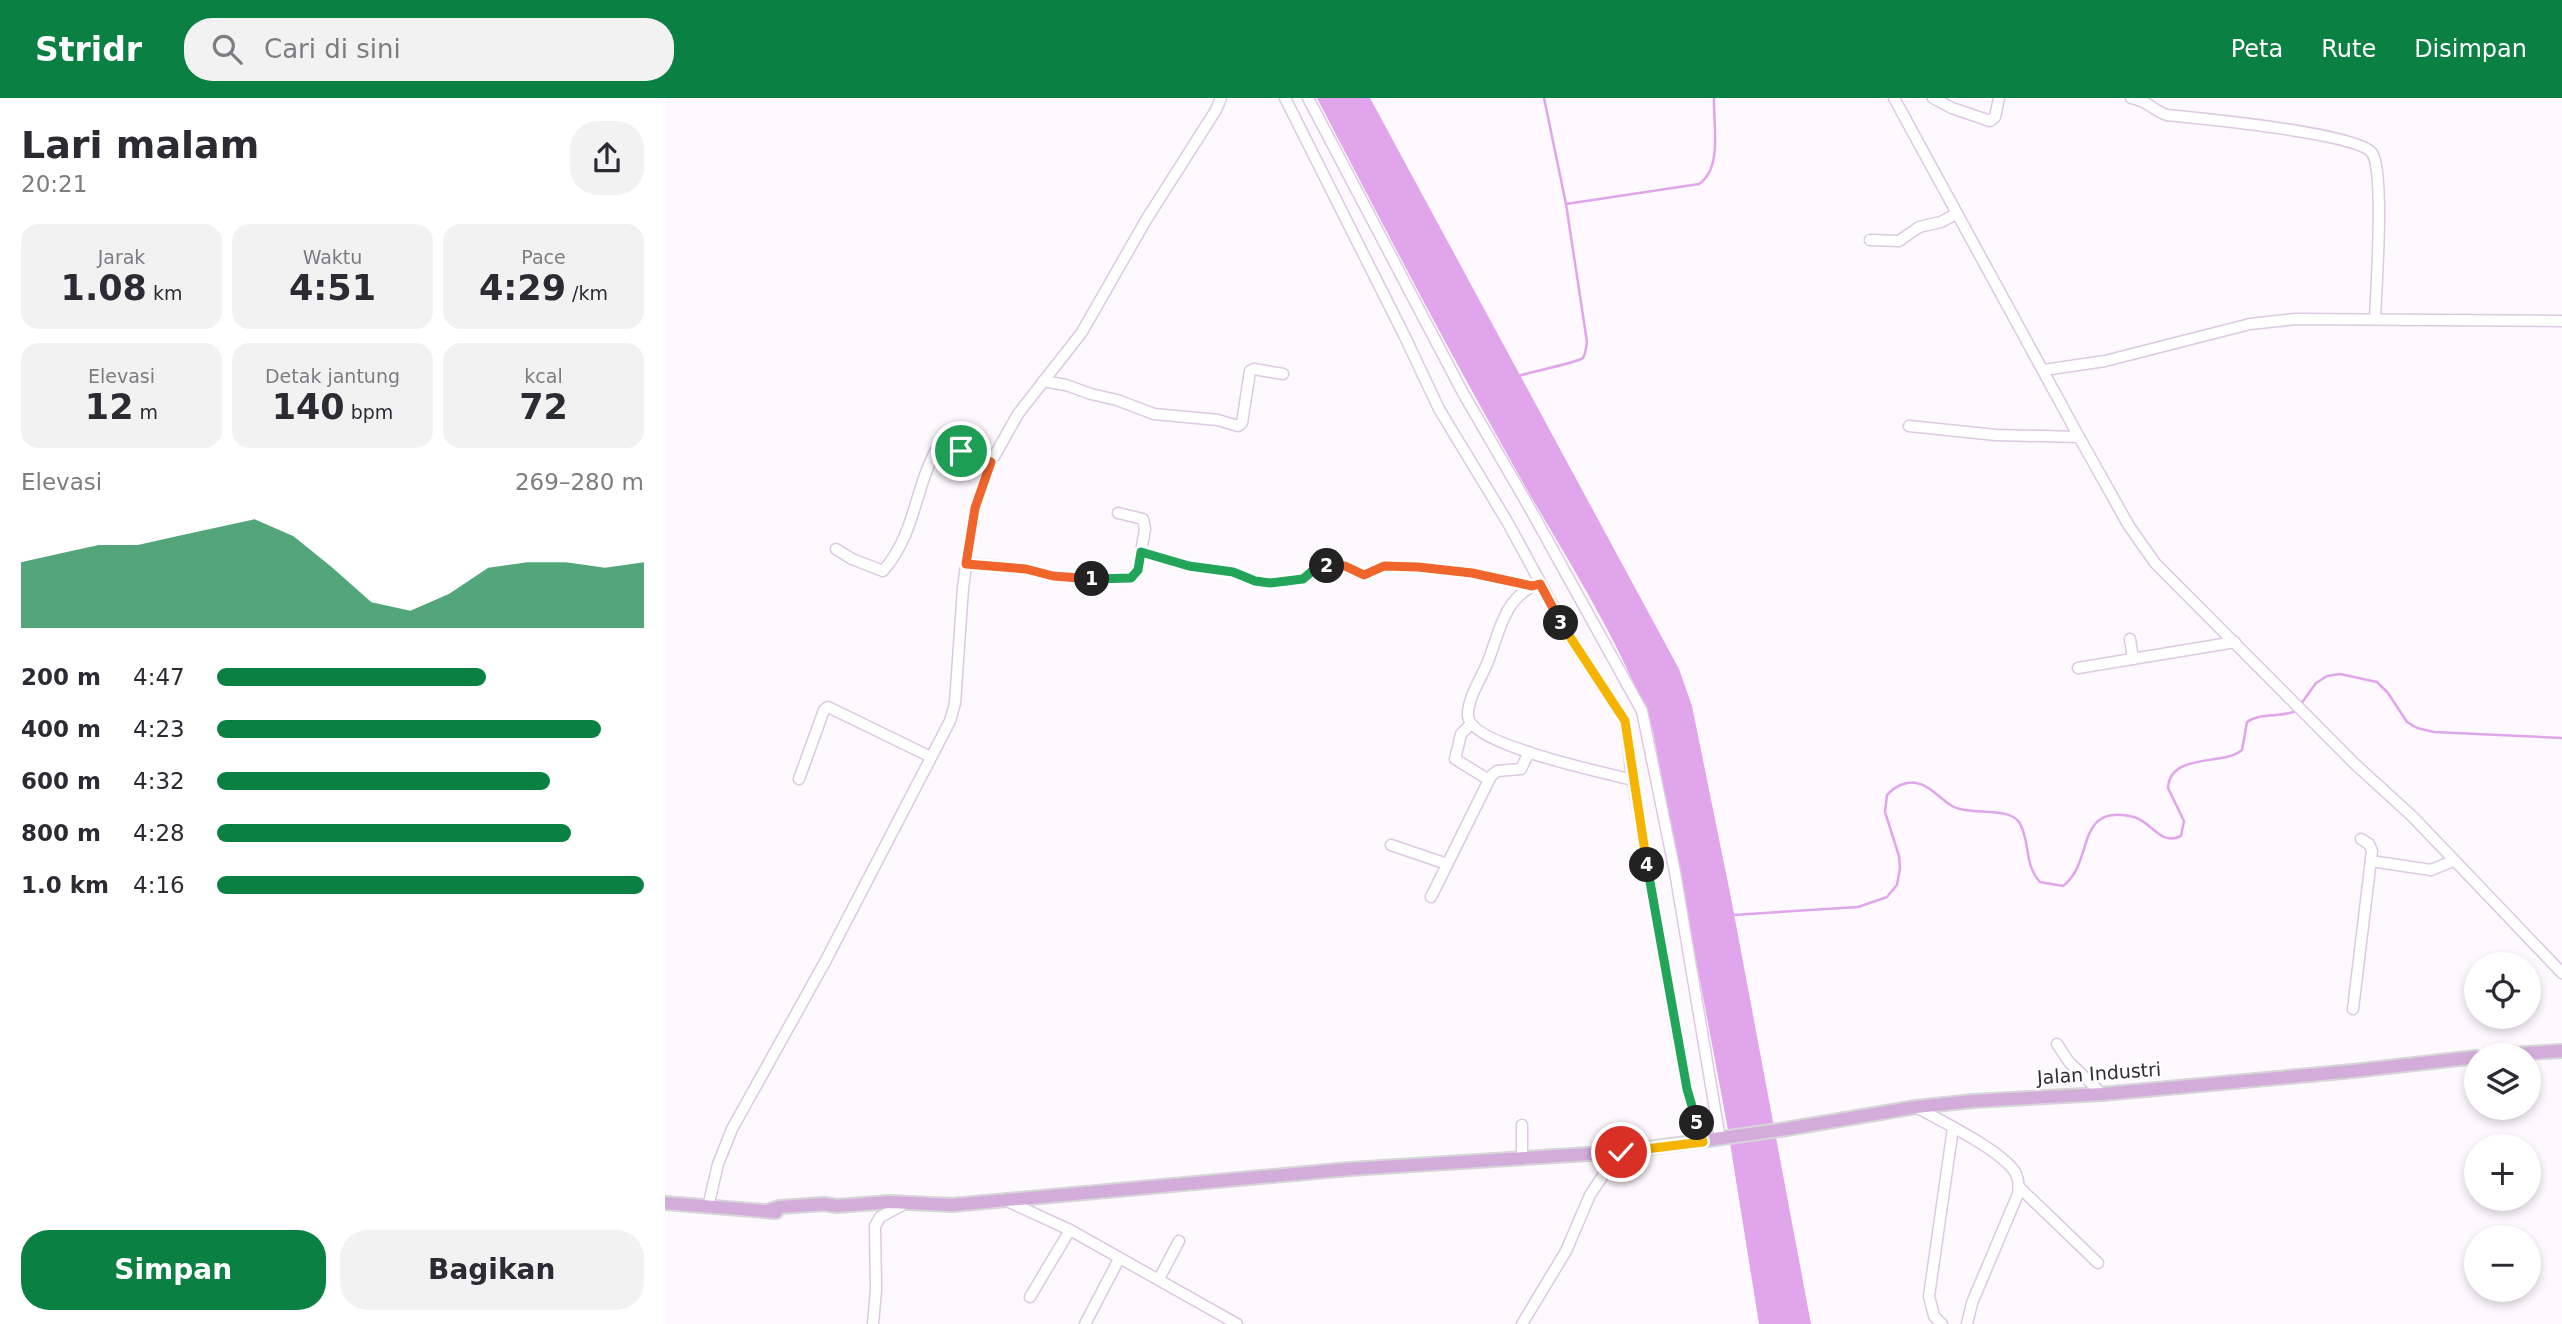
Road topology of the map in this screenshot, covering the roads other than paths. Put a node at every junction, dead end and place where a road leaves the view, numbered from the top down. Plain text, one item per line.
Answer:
1 (1221, 98) edge
2 (1286, 98) edge
3 (1308, 98) edge
4 (1894, 98) edge
5 (1933, 98) edge
6 (1999, 98) edge
7 (2131, 98) edge
8 (1956, 214) junction
9 (1870, 240) dead end
10 (2375, 319) junction
11 (2562, 321) edge
12 (2044, 370) junction
13 (1283, 374) dead end
14 (1043, 382) junction
15 (1909, 426) dead end
16 (2079, 437) junction
17 (991, 462) junction
18 (1118, 513) dead end
19 (836, 549) dead end
20 (1141, 552) junction
21 (966, 564) junction
22 (1536, 585) junction
23 (2130, 639) dead end
24 (2235, 642) junction
25 (2133, 659) junction
26 (2078, 668) dead end
27 (1471, 724) junction
28 (1529, 752) junction
29 (931, 757) junction
30 (799, 779) dead end
31 (1489, 780) junction
32 (1633, 780) junction
33 (2361, 839) dead end
34 (1391, 845) dead end
35 (2371, 861) junction
36 (2452, 861) junction
37 (1447, 864) junction
38 (1431, 897) dead end
39 (2562, 973) edge
40 (2353, 1009) dead end
41 (2057, 1044) dead end
42 (2562, 1051) edge
43 (2541, 1052) edge
44 (2464, 1058) edge
45 (2102, 1094) junction
46 (1916, 1107) junction
47 (1522, 1125) dead end
48 (1953, 1128) junction
49 (1723, 1138) junction
50 (1703, 1142) junction
51 (1614, 1153) junction
52 (1522, 1159) junction
53 (2019, 1187) junction
54 (1006, 1201) junction
55 (665, 1203) edge
56 (906, 1203) junction
57 (708, 1207) junction
58 (1070, 1230) junction
59 (1179, 1241) dead end
60 (1119, 1259) junction
61 (2098, 1263) dead end
62 (1159, 1279) junction
63 (1030, 1297) dead end
64 (873, 1324) edge
65 (1085, 1324) edge
66 (1237, 1324) edge
67 (1522, 1324) edge
68 (1942, 1324) edge
69 (1967, 1324) edge

1 - 14 street
2 - 22 street
3 - 49 street
4 - 8 street
5 - 6 street
7 - 10 street
8 - 9 street
8 - 12 street
10 - 11 street
10 - 12 street
12 - 16 street
13 - 14 street
14 - 17 street
15 - 16 street
16 - 24 street
17 - 19 street
17 - 21 street
18 - 20 street
20 - 21 street
20 - 22 street
21 - 29 street
22 - 27 street
22 - 32 street
23 - 25 street
24 - 25 street
24 - 36 street
25 - 26 street
27 - 28 street
27 - 31 street
28 - 31 street
28 - 32 street
29 - 30 street
29 - 57 street
31 - 37 street
32 - 50 street
33 - 35 street
34 - 37 street
35 - 36 street
35 - 40 street
36 - 39 street
37 - 38 street
41 - 45 street
42 - 43 main road
44 - 45 main road, Jalan Industri
45 - 46 main road, Jalan Industri
46 - 48 street
46 - 49 main road, Jalan Industri
47 - 52 street
48 - 53 street
48 - 68 street
49 - 50 main road, Jalan Industri
50 - 51 main road, Jalan Industri
51 - 52 main road, Jalan Industri
51 - 67 street
52 - 54 main road, Jalan Industri
53 - 61 street
53 - 69 street
54 - 56 main road, Jalan Industri
54 - 58 street
55 - 57 main road, Jalan Industri
56 - 57 main road, Jalan Industri
56 - 64 street
58 - 60 street
58 - 63 street
59 - 62 street
60 - 62 street
60 - 65 street
62 - 66 street

